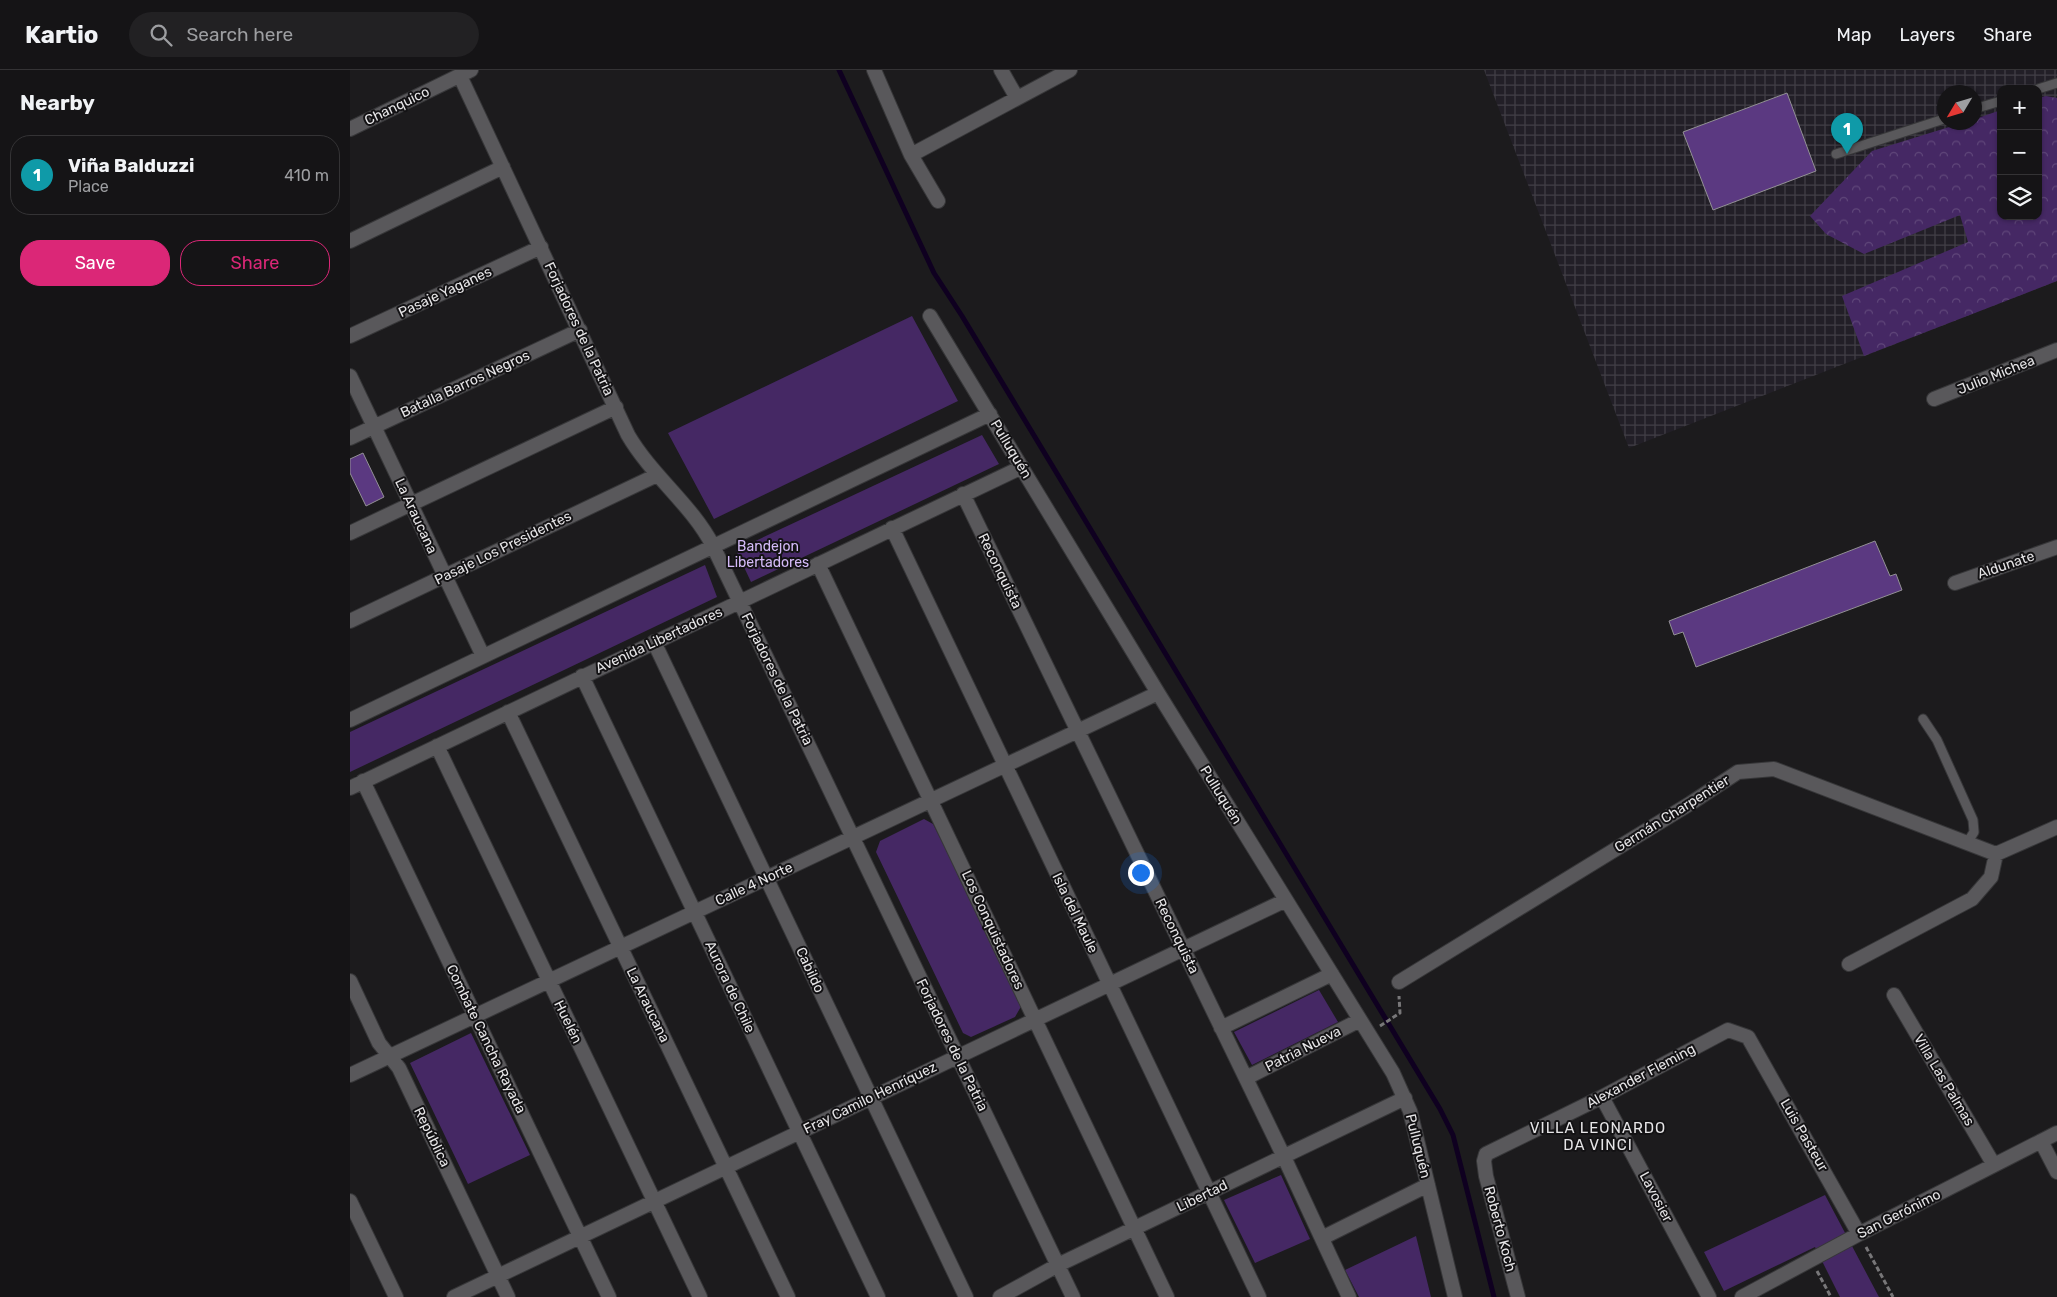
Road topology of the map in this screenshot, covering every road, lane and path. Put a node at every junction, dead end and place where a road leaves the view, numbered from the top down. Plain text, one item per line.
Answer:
1 (874, 70) edge
2 (1002, 70) edge
3 (1070, 70) edge
4 (466, 73) edge
5 (2057, 83) edge
6 (2042, 88) edge
7 (1017, 98) junction
8 (1997, 102) edge
9 (1982, 107) edge
10 (1937, 121) edge
11 (350, 129) edge
12 (1836, 154) dead end
13 (911, 155) junction
14 (503, 168) junction
15 (938, 201) dead end
16 (350, 240) edge
17 (541, 247) junction
18 (930, 316) dead end
19 (580, 330) junction
20 (350, 336) edge
21 (2057, 350) edge
22 (350, 376) edge
23 (1934, 399) dead end
24 (616, 408) junction
25 (990, 414) junction
26 (374, 427) junction
27 (350, 438) edge
28 (1022, 467) junction
29 (657, 475) junction
30 (963, 494) junction
31 (411, 504) junction
32 (892, 528) junction
33 (350, 534) edge
34 (713, 546) junction
35 (2057, 547) edge
36 (818, 564) junction
37 (445, 576) junction
38 (1955, 583) dead end
39 (740, 601) junction
40 (350, 622) edge
41 (654, 642) junction
42 (482, 656) junction
43 (582, 676) junction
44 (1158, 693) junction
45 (508, 712) junction
46 (1923, 719) dead end
47 (350, 720) edge
48 (1078, 731) junction
49 (437, 746) junction
50 (1005, 766) junction
51 (363, 781) junction
52 (350, 788) edge
53 (931, 800) junction
54 (2057, 827) edge
55 (852, 837) junction
56 (1968, 843) junction
57 (1996, 854) junction
58 (766, 878) junction
59 (1286, 900) junction
60 (695, 912) junction
61 (620, 947) junction
62 (1183, 949) junction
63 (1849, 964) dead end
64 (1332, 974) junction
65 (350, 981) edge
66 (548, 981) junction
67 (1399, 982) dead end
68 (1109, 984) junction
69 (1894, 995) dead end
70 (1400, 1013) dead end
71 (475, 1016) junction
72 (1035, 1020) junction
73 (1360, 1020) junction
74 (1384, 1023) dead end
75 (1222, 1028) junction
76 (1748, 1037) joint
77 (389, 1056) junction
78 (958, 1057) junction
79 (350, 1075) edge
80 (1246, 1078) junction
81 (1602, 1097) junction
82 (871, 1098) junction
83 (1405, 1098) junction
84 (800, 1132) junction
85 (2057, 1133) edge
86 (2041, 1141) junction
87 (1284, 1157) junction
88 (1484, 1161) joint
89 (1994, 1165) junction
90 (726, 1167) junction
91 (2057, 1172) edge
92 (1428, 1185) junction
93 (1209, 1193) junction
94 (350, 1201) edge
95 (654, 1202) junction
96 (1134, 1228) junction
97 (1859, 1234) junction
98 (581, 1237) junction
99 (1322, 1238) junction
100 (1811, 1260) junction
101 (1058, 1265) junction
102 (498, 1276) junction
103 (396, 1297) edge
104 (454, 1297) edge
105 (508, 1297) edge
106 (609, 1297) edge
107 (700, 1297) edge
108 (788, 1297) edge
109 (878, 1297) edge
110 (966, 1297) edge
111 (1000, 1297) edge
112 (1073, 1297) edge
113 (1167, 1297) edge
114 (1258, 1297) edge
115 (1349, 1297) edge
116 (1455, 1297) edge
117 (1518, 1297) edge
118 (1709, 1297) edge
119 (1742, 1297) edge
120 (1831, 1297) edge
121 (1893, 1297) edge

1 - 13 street
2 - 7 street
3 - 7 street
4 - 11 street, Chanquico
4 - 14 street, Forjadores de la Patria
5 - 6 lane
7 - 13 street
8 - 9 lane
10 - 12 lane
13 - 15 street
14 - 16 street
14 - 17 street, Forjadores de la Patria
17 - 19 street, Forjadores de la Patria
17 - 20 street, Pasaje Yaganes
18 - 25 street, Pulluquén
19 - 24 street, Forjadores de la Patria
19 - 26 street, Batalla Barros Negros
21 - 23 street, Julio Michea
22 - 26 street, La Araucana
24 - 29 street, Forjadores de la Patria
24 - 31 street
25 - 28 street, Pulluquén
25 - 34 street
26 - 27 street, Batalla Barros Negros
26 - 31 street, La Araucana
28 - 30 street, Avenida Libertadores
28 - 44 street, Pulluquén
29 - 34 street, Forjadores de la Patria
29 - 37 street, Pasaje Los Presidentes
30 - 32 street, Avenida Libertadores
30 - 48 street, Reconquista
31 - 33 street
31 - 37 street, La Araucana
32 - 36 street, Avenida Libertadores
32 - 50 street, Isla del Maule
34 - 39 street, Forjadores de la Patria
34 - 42 street
35 - 38 street, Aldunate
36 - 39 street, Avenida Libertadores
36 - 53 street, Los Conquistadores
37 - 40 street, Pasaje Los Presidentes
37 - 42 street, La Araucana
39 - 41 street, Avenida Libertadores
39 - 55 street, Forjadores de la Patria
41 - 43 street, Avenida Libertadores
41 - 58 street, Cabildo
42 - 47 street
43 - 45 street, Avenida Libertadores
43 - 60 street, Aurora de Chile
44 - 48 street, Calle 4 Norte
44 - 59 street, Pulluquén
45 - 49 street, Avenida Libertadores
45 - 61 street, La Araucana
46 - 56 lane
48 - 50 street, Calle 4 Norte
48 - 62 street, Reconquista
49 - 51 street, Avenida Libertadores
49 - 66 street, Huelén
50 - 53 street, Calle 4 Norte
50 - 68 street, Isla del Maule
51 - 52 street, Avenida Libertadores
51 - 71 street, Combate Cancha Rayada
53 - 55 street, Calle 4 Norte
53 - 72 street, Los Conquistadores
54 - 57 street
55 - 58 street, Calle 4 Norte
55 - 78 street, Forjadores de la Patria
56 - 57 street, Germán Charpentier
56 - 67 street, Germán Charpentier
57 - 63 street
58 - 60 street, Calle 4 Norte
58 - 82 street, Cabildo
59 - 62 street, Fray Camilo Henríquez
59 - 64 street, Pulluquén
60 - 61 street, Calle 4 Norte
60 - 84 street, Aurora de Chile
61 - 66 street, Calle 4 Norte
61 - 90 street, La Araucana
62 - 68 street, Fray Camilo Henríquez
62 - 75 street, Reconquista
64 - 73 street, Pulluquén
64 - 75 street
65 - 77 street, República
66 - 71 street, Calle 4 Norte
66 - 95 street, Huelén
68 - 72 street, Fray Camilo Henríquez
68 - 93 street, Isla del Maule
69 - 89 street, Villa Las Palmas
70 - 74 path
71 - 77 street, Calle 4 Norte
71 - 98 street, Combate Cancha Rayada
72 - 78 street, Fray Camilo Henríquez
72 - 96 street, Los Conquistadores
73 - 80 street, Patria Nueva
73 - 83 street, Pulluquén
75 - 80 street, Reconquista
76 - 81 street, Alexander Fleming
76 - 97 street, Luis Pasteur
77 - 79 street, Calle 4 Norte
77 - 102 street, República
78 - 82 street, Fray Camilo Henríquez
78 - 101 street, Forjadores de la Patria
80 - 87 street, Reconquista
81 - 88 street, Alexander Fleming
81 - 118 street, Lavosier
82 - 84 street, Fray Camilo Henríquez
82 - 110 street, Cabildo
83 - 87 street, Libertad
83 - 92 street, Pulluquén
84 - 90 street, Fray Camilo Henríquez
84 - 109 street, Aurora de Chile
85 - 86 street, San Gerónimo
86 - 89 street, San Gerónimo
86 - 91 street
87 - 93 street, Libertad
87 - 99 street, Reconquista
88 - 117 street, Roberto Koch
89 - 97 street, San Gerónimo
90 - 95 street, Fray Camilo Henríquez
90 - 108 street, La Araucana
92 - 99 street
92 - 116 street, Pulluquén
93 - 96 street, Libertad
93 - 114 street, Isla del Maule
94 - 103 street
95 - 98 street, Fray Camilo Henríquez
95 - 107 street, Huelén
96 - 101 street, Libertad
96 - 113 street, Los Conquistadores
97 - 100 street, San Gerónimo
97 - 121 path
98 - 102 street, Fray Camilo Henríquez
98 - 106 street, Combate Cancha Rayada
99 - 115 street, Reconquista
100 - 119 street, San Gerónimo
100 - 120 path
101 - 111 street, Libertad
101 - 112 street, Forjadores de la Patria
102 - 104 street, Fray Camilo Henríquez
102 - 105 street, República

